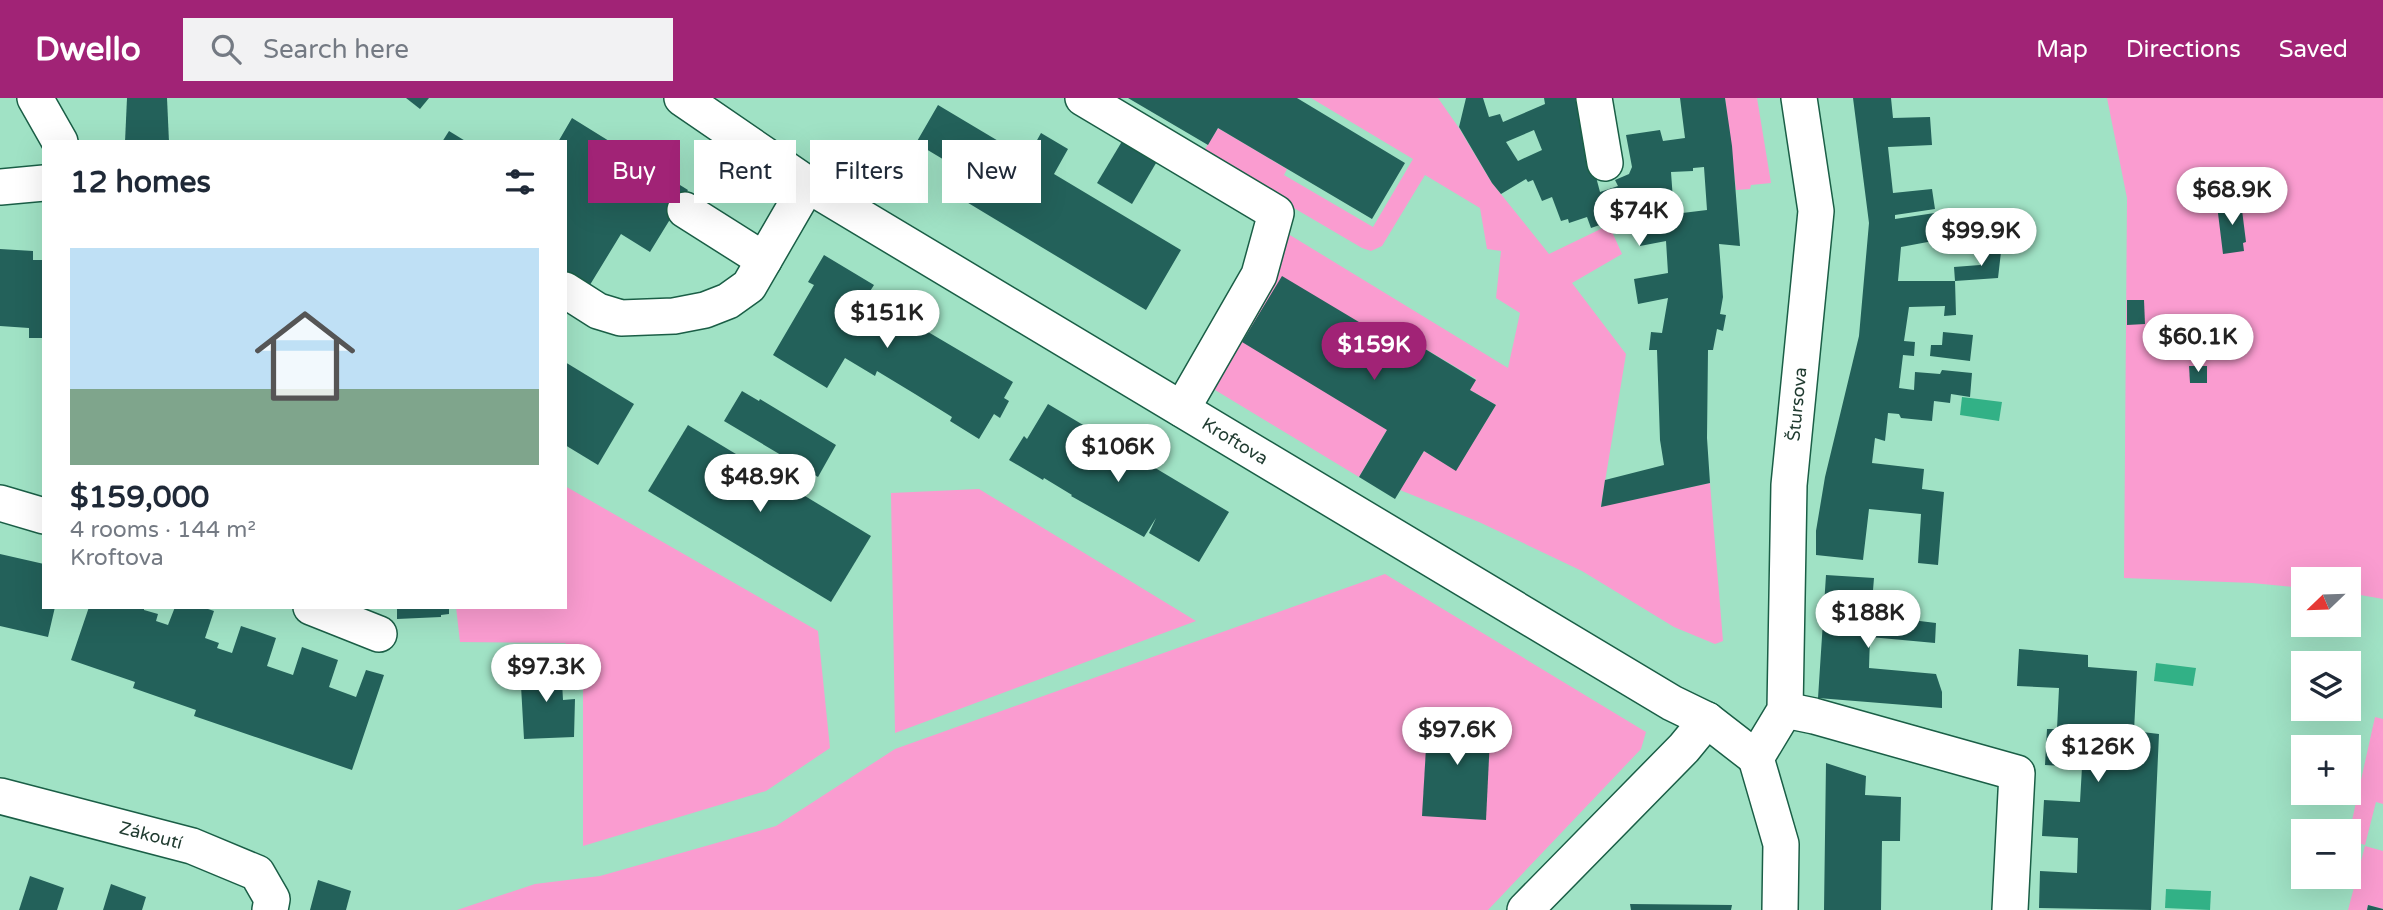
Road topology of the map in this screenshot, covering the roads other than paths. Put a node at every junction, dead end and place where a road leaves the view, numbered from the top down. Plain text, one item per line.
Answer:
1 (35, 98) edge
2 (682, 98) edge
3 (1083, 98) edge
4 (1594, 98) edge
5 (1799, 98) edge
6 (59, 140) edge
7 (1605, 163) dead end
8 (42, 183) edge
9 (808, 184) junction
10 (0, 187) edge
11 (685, 210) dead end
12 (764, 260) junction
13 (567, 291) edge
14 (1182, 409) junction
15 (0, 503) edge
16 (42, 515) edge
17 (316, 609) edge
18 (379, 634) dead end
19 (1785, 710) junction
20 (1707, 720) junction
21 (1756, 758) junction
22 (0, 796) edge
23 (271, 910) edge
24 (1525, 910) edge
25 (1780, 910) edge
26 (2010, 910) edge

1 - 6 street
2 - 9 street, Kroftova
3 - 14 street
4 - 7 street
5 - 19 street, Štursova
8 - 10 street
9 - 12 street
9 - 14 street, Kroftova
11 - 12 street
12 - 13 street
14 - 20 street, Kroftova
15 - 16 street
17 - 18 street
19 - 21 street
19 - 26 street
20 - 21 street, Kroftova
20 - 24 street
21 - 25 street
22 - 23 street, Zákoutí

